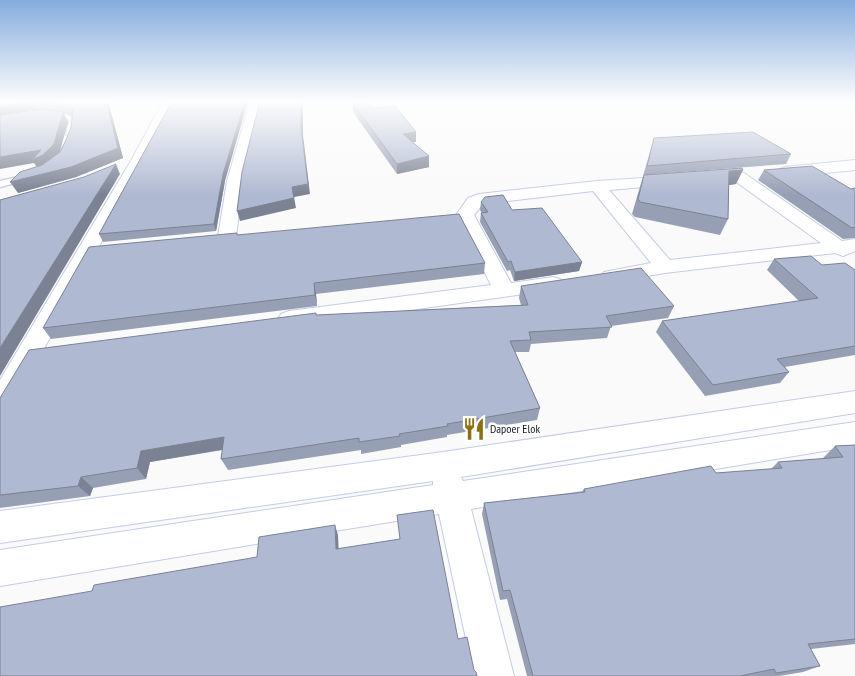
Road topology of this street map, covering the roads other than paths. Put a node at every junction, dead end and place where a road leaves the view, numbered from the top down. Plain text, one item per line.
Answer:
1 (70, 133) edge
2 (153, 133) edge
3 (248, 133) edge
4 (68, 142) edge
5 (139, 159) junction
6 (855, 165) edge
7 (112, 170) edge
8 (32, 176) edge
9 (738, 176) junction
10 (0, 184) edge
11 (597, 186) junction
12 (246, 236) edge
13 (850, 251) edge
14 (664, 267) junction
15 (505, 291) junction
16 (274, 321) edge
17 (58, 348) edge
18 (29, 352) junction
19 (855, 402) edge
20 (0, 404) edge
21 (855, 434) edge
22 (448, 482) junction
23 (0, 527) edge
24 (0, 568) edge
25 (494, 676) edge

1 - 4 lane
2 - 5 street
3 - 12 street
5 - 7 street
5 - 18 street
6 - 9 street
8 - 10 lane
9 - 11 street
9 - 13 street
11 - 14 street
11 - 15 street
13 - 14 street
14 - 15 street
15 - 16 street
17 - 18 street
18 - 20 street
19 - 22 street
21 - 22 street
22 - 23 street
22 - 24 street
22 - 25 street

